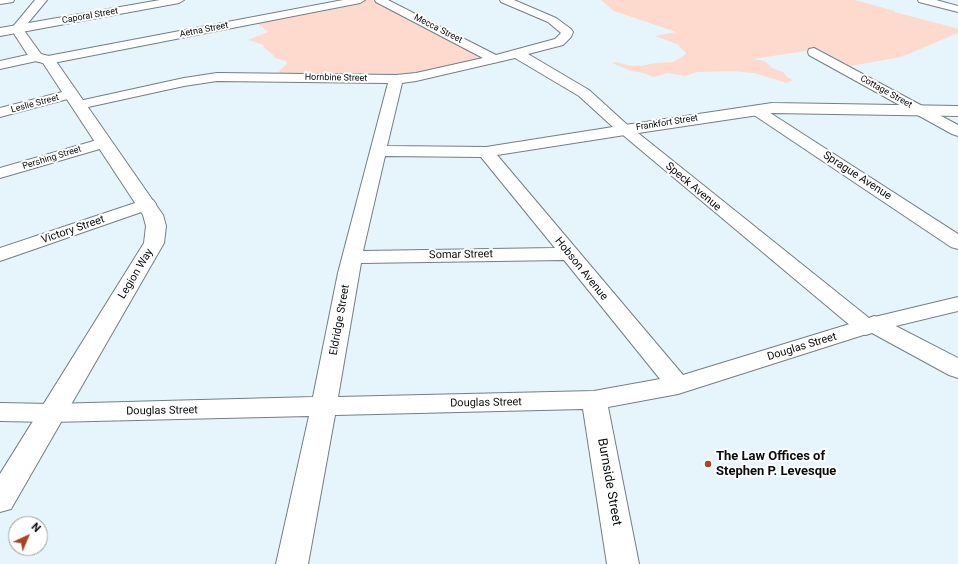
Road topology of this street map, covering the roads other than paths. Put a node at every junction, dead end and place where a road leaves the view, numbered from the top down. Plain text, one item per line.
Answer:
1 (9, 0) edge
2 (41, 0) edge
3 (179, 0) edge
4 (360, 0) edge
5 (380, 0) edge
6 (505, 0) edge
7 (923, 0) edge
8 (957, 0) edge
9 (0, 1) edge
10 (944, 5) junction
11 (958, 9) edge
12 (8, 30) edge
13 (814, 52) dead end
14 (517, 53) junction
15 (42, 58) junction
16 (495, 59) junction
17 (0, 65) edge
18 (396, 79) junction
19 (75, 100) junction
20 (756, 110) junction
21 (918, 110) junction
22 (958, 111) edge
23 (0, 113) edge
24 (626, 130) junction
25 (958, 131) edge
26 (104, 142) junction
27 (378, 151) junction
28 (486, 152) junction
29 (0, 173) edge
30 (146, 204) junction
31 (958, 243) edge
32 (569, 254) junction
33 (0, 255) edge
34 (353, 257) junction
35 (958, 304) edge
36 (870, 325) junction
37 (958, 369) edge
38 (678, 385) junction
39 (594, 400) junction
40 (324, 407) junction
41 (0, 412) edge
42 (51, 413) junction
43 (0, 500) edge
44 (292, 564) edge
45 (623, 564) edge

1 - 9 street
2 - 12 street
3 - 12 street, Caporal Street
4 - 15 street, Aetna Street
5 - 16 street, Mecca Street
6 - 14 street, Hornbine Street
7 - 10 street
8 - 10 street
10 - 11 street
12 - 15 street, Legion Way
13 - 21 street, Cottage Street
14 - 16 street, Hornbine Street
14 - 24 street, Speck Avenue
15 - 17 street, Aetna Street
15 - 19 street, Legion Way
16 - 18 street, Hornbine Street
18 - 19 street, Hornbine Street
18 - 27 street, Eldridge Street
19 - 23 street, Leslie Street
19 - 26 street, Legion Way
20 - 21 street, Frankfort Street
20 - 24 street, Frankfort Street
20 - 31 street, Sprague Avenue
21 - 22 street, Frankfort Street
21 - 25 street, Cottage Street
24 - 28 street, Frankfort Street
24 - 36 street, Speck Avenue
26 - 29 street, Pershing Street
26 - 30 street, Legion Way
27 - 28 street, Frankfort Street
27 - 34 street, Eldridge Street
28 - 32 street, Hobson Avenue
30 - 33 street, Victory Street
30 - 42 street, Legion Way
32 - 34 street, Somar Street
32 - 38 street, Hobson Avenue
34 - 40 street, Eldridge Street
35 - 36 street, Douglas Street
36 - 37 street, Speck Avenue
36 - 38 street, Douglas Street
38 - 39 street, Douglas Street
39 - 40 street, Douglas Street
39 - 45 street, Burnside Street
40 - 42 street, Douglas Street
40 - 44 street, Eldridge Street
41 - 42 street, Douglas Street
42 - 43 street, Legion Way

